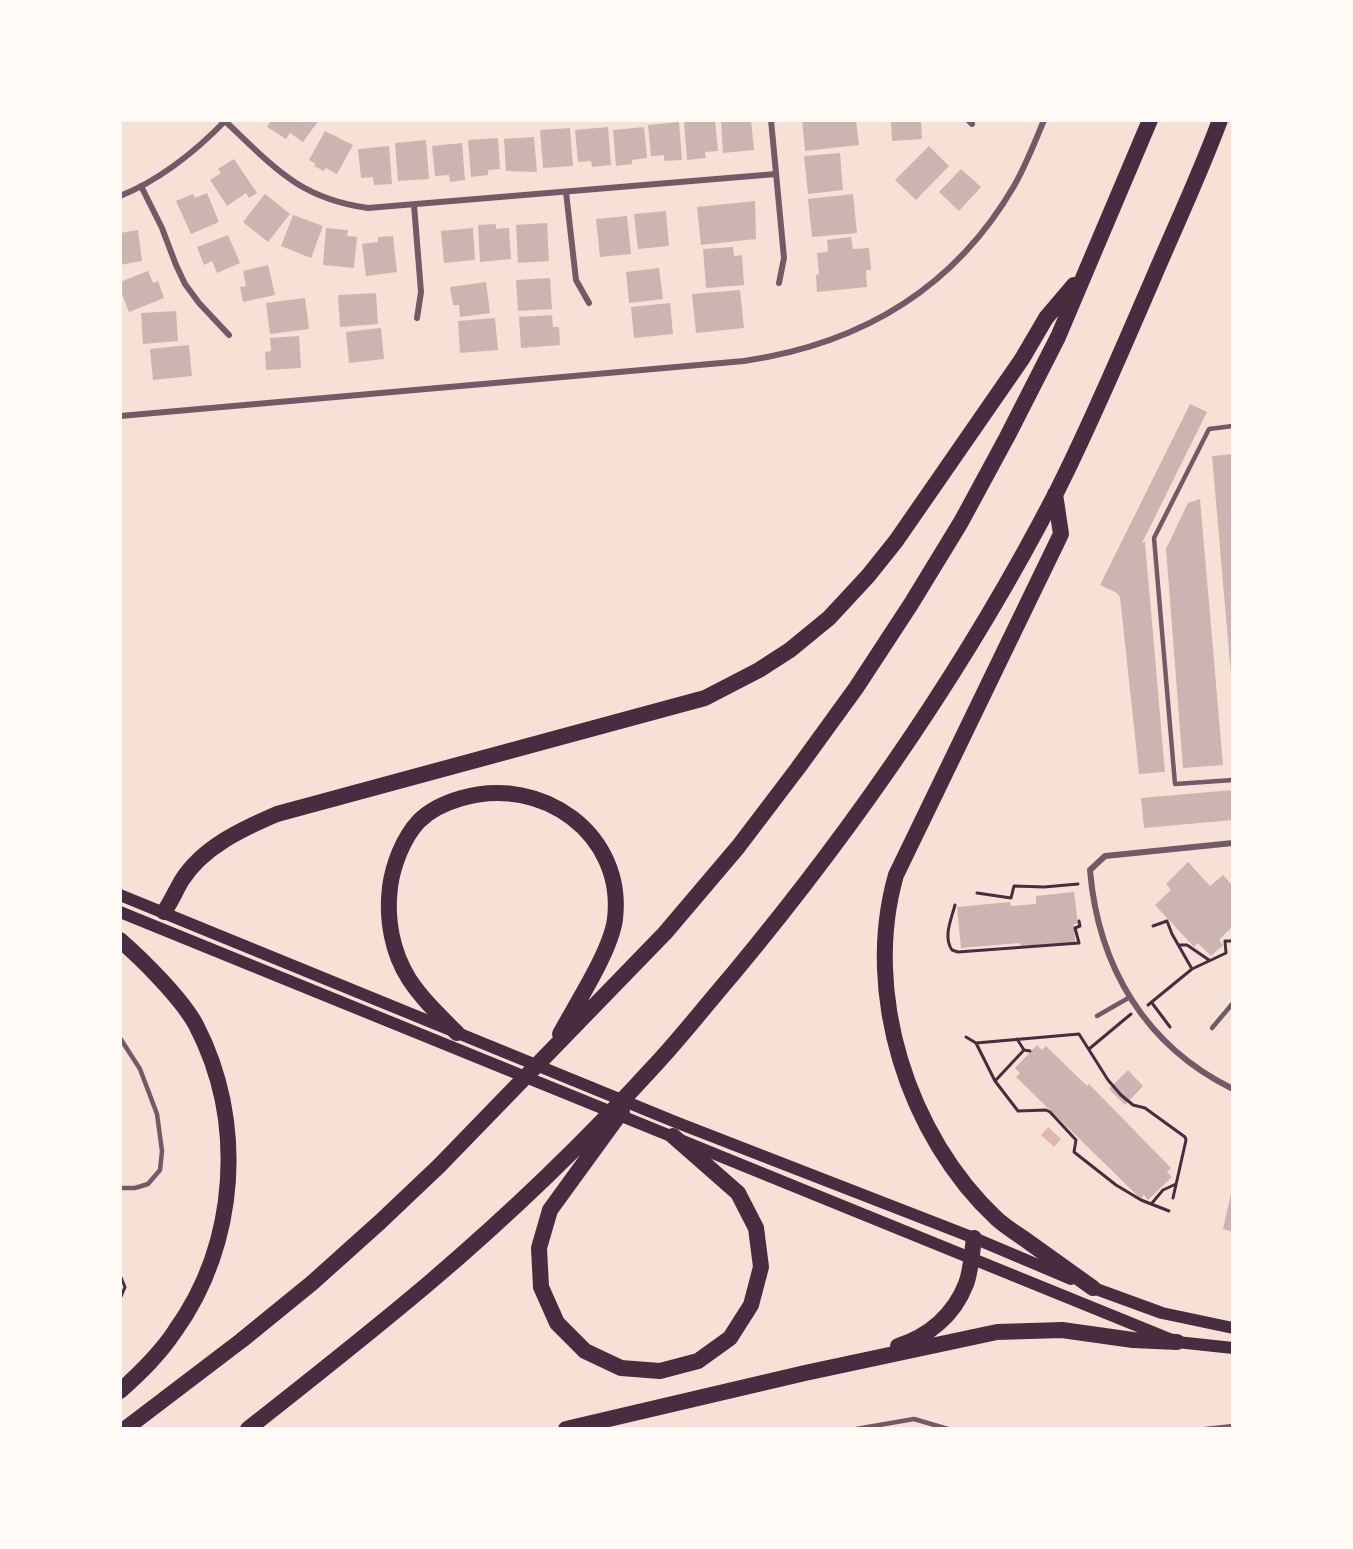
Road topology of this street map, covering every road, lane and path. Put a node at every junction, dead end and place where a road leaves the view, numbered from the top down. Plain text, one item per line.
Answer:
1 (771, 120) edge
2 (1044, 120) edge
3 (1150, 120) edge
4 (1220, 120) edge
5 (226, 121) edge
6 (776, 174) junction
7 (141, 186) junction
8 (566, 192) junction
9 (120, 196) edge
10 (414, 205) junction
11 (1086, 270) junction
12 (779, 283) dead end
13 (589, 303) dead end
14 (417, 318) dead end
15 (229, 335) dead end
16 (120, 416) edge
17 (1233, 426) edge
18 (1055, 494) junction
19 (1233, 780) edge
20 (1233, 843) edge
21 (1078, 884) dead end
22 (977, 893) dead end
23 (120, 895) edge
24 (955, 905) dead end
25 (120, 912) edge
26 (162, 920) junction
27 (1079, 921) dead end
28 (1153, 926) dead end
29 (120, 940) edge
30 (1233, 941) edge
31 (1179, 945) junction
32 (1209, 960) junction
33 (1130, 996) junction
34 (1152, 1003) dead end
35 (1233, 1003) edge
36 (1097, 1016) dead end
37 (1170, 1027) dead end
38 (1212, 1028) dead end
39 (457, 1033) junction
40 (966, 1037) dead end
41 (120, 1038) edge
42 (1017, 1039) junction
43 (976, 1043) junction
44 (1024, 1050) junction
45 (1030, 1051) dead end
46 (549, 1053) junction
47 (656, 1064) junction
48 (995, 1081) junction
49 (1233, 1089) edge
50 (676, 1129) junction
51 (1176, 1184) junction
52 (120, 1188) edge
53 (1173, 1198) dead end
54 (1152, 1203) junction
55 (1169, 1211) dead end
56 (974, 1238) junction
57 (970, 1259) junction
58 (120, 1275) edge
59 (1093, 1288) junction
60 (120, 1299) edge
61 (1233, 1328) edge
62 (1177, 1342) junction
63 (1233, 1348) edge
64 (805, 1373) junction
65 (120, 1391) edge
66 (1233, 1426) edge
67 (125, 1429) edge
68 (248, 1429) edge
69 (566, 1429) edge
70 (855, 1429) edge
71 (948, 1429) edge
72 (1205, 1429) edge

1 - 6 street
2 - 16 street
3 - 11 highway
4 - 18 highway
5 - 7 street
5 - 10 street
6 - 8 street
6 - 12 street
7 - 9 street
7 - 15 street
8 - 10 street
8 - 13 street
10 - 14 street
11 - 26 highway
11 - 46 highway
17 - 19 lane
18 - 47 highway
18 - 59 highway
20 - 33 street
21 - 22 path
23 - 26 main road
24 - 27 path
25 - 26 main road
26 - 39 main road
26 - 50 main road
28 - 31 path
29 - 65 highway
30 - 32 path
31 - 32 path
31 - 32 path
33 - 36 lane
33 - 49 street
34 - 37 path
35 - 38 lane
39 - 46 highway
39 - 50 main road
40 - 43 path
41 - 52 lane
42 - 43 path
42 - 44 path
42 - 51 path
43 - 48 path
44 - 45 path
44 - 48 path
46 - 67 highway
47 - 50 highway
47 - 68 highway
48 - 54 path
50 - 56 main road
50 - 57 main road
51 - 53 path
51 - 54 path
54 - 55 path
56 - 57 highway
56 - 59 main road
57 - 62 main road
57 - 64 highway
58 - 60 path
59 - 61 main road
62 - 63 main road
62 - 64 highway
64 - 69 highway
66 - 72 lane
70 - 71 lane

